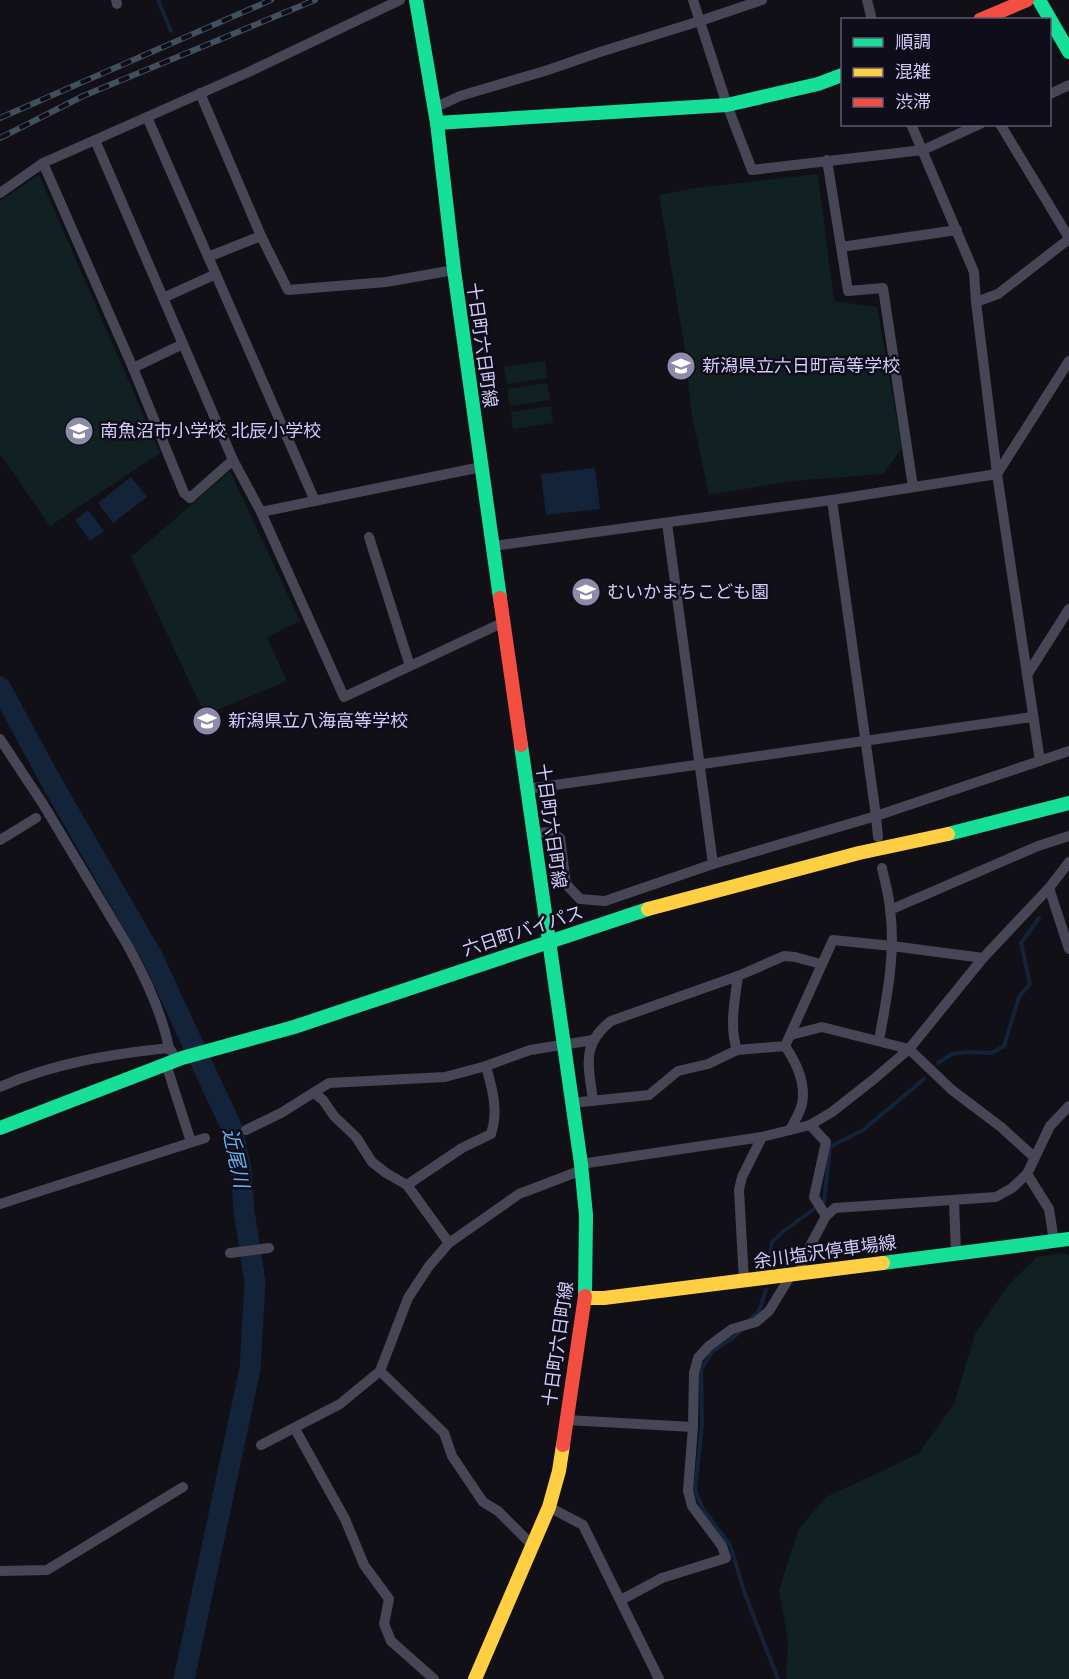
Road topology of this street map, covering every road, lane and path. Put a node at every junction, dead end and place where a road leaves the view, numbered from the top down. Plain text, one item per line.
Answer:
1 (400, 0) edge
2 (416, 0) edge
3 (693, 0) edge
4 (762, 0) edge
5 (867, 0) edge
6 (1027, 0) edge
7 (1039, 0) edge
8 (872, 18) edge
9 (985, 18) edge
10 (1049, 18) edge
11 (700, 21) junction
12 (1051, 21) edge
13 (1069, 52) edge
14 (841, 76) edge
15 (1069, 85) edge
16 (200, 93) junction
17 (1051, 94) edge
18 (727, 105) junction
19 (434, 108) junction
20 (147, 117) junction
21 (437, 123) junction
22 (912, 126) edge
23 (976, 126) edge
24 (1001, 126) edge
25 (95, 140) junction
26 (923, 150) junction
27 (827, 160) junction
28 (43, 163) junction
29 (0, 193) edge
30 (957, 230) junction
31 (261, 236) junction
32 (1069, 239) edge
33 (841, 247) junction
34 (208, 257) junction
35 (454, 270) junction
36 (216, 274) junction
37 (164, 298) junction
38 (976, 302) junction
39 (183, 344) junction
40 (1069, 361) edge
41 (133, 368) junction
42 (233, 460) junction
43 (481, 467) junction
44 (997, 474) junction
45 (913, 487) junction
46 (832, 500) junction
47 (315, 501) junction
48 (261, 512) junction
49 (667, 523) junction
50 (369, 537) dead end
51 (493, 546) junction
52 (1069, 609) edge
53 (504, 622) junction
54 (410, 666) junction
55 (1027, 675) junction
56 (1032, 717) junction
57 (0, 739) edge
58 (865, 741) junction
59 (1069, 751) edge
60 (1040, 761) junction
61 (699, 766) junction
62 (527, 789) junction
63 (1069, 803) edge
64 (876, 816) junction
65 (36, 818) dead end
66 (534, 833) junction
67 (1069, 836) edge
68 (878, 837) dead end
69 (0, 840) edge
70 (1069, 862) edge
71 (713, 864) junction
72 (882, 868) dead end
73 (1049, 888) junction
74 (891, 910) junction
75 (549, 940) junction
76 (892, 946) junction
77 (1069, 949) edge
78 (983, 958) junction
79 (821, 964) junction
80 (738, 976) junction
81 (791, 1035) junction
82 (593, 1040) junction
83 (879, 1040) junction
84 (563, 1044) junction
85 (785, 1046) junction
86 (169, 1048) junction
87 (909, 1049) junction
88 (737, 1050) junction
89 (175, 1061) junction
90 (486, 1066) junction
91 (0, 1088) edge
92 (314, 1093) junction
93 (593, 1101) junction
94 (571, 1103) junction
95 (1069, 1106) edge
96 (810, 1125) junction
97 (0, 1128) edge
98 (246, 1130) dead end
99 (790, 1130) junction
100 (762, 1137) junction
101 (205, 1138) dead end
102 (191, 1142) junction
103 (1034, 1157) junction
104 (581, 1167) junction
105 (1027, 1174) junction
106 (406, 1185) junction
107 (954, 1201) junction
108 (0, 1204) edge
109 (826, 1216) junction
110 (1069, 1239) edge
111 (1054, 1241) junction
112 (449, 1243) junction
113 (269, 1248) dead end
114 (956, 1252) junction
115 (230, 1253) dead end
116 (796, 1274) junction
117 (744, 1281) junction
118 (585, 1298) junction
119 (380, 1371) junction
120 (566, 1420) junction
121 (693, 1427) junction
122 (295, 1429) junction
123 (261, 1445) dead end
124 (183, 1487) dead end
125 (549, 1507) junction
126 (532, 1545) junction
127 (0, 1571) edge
128 (621, 1600) junction
129 (434, 1679) edge
130 (476, 1679) edge
131 (659, 1679) edge

1 - 16 street
2 - 19 main road, 十日町六日町線
3 - 11 street
4 - 11 street
5 - 8 street
6 - 9 main road
7 - 10 main road
11 - 18 street
11 - 19 street
12 - 13 main road
14 - 18 main road
15 - 17 street
16 - 20 street
16 - 31 street
18 - 21 main road
18 - 27 street
19 - 21 main road, 十日町六日町線
20 - 25 street
20 - 34 street
21 - 35 main road, 十日町六日町線
22 - 26 street
23 - 26 street
24 - 32 street
25 - 28 street
25 - 37 street
26 - 27 street
26 - 30 street
27 - 33 street
28 - 29 street
28 - 41 street
30 - 33 street
30 - 38 street
31 - 34 street
31 - 35 street
32 - 38 street
33 - 45 street
34 - 36 street
35 - 43 main road, 十日町六日町線
36 - 37 street
36 - 47 street
37 - 39 street
38 - 44 street
39 - 41 street
39 - 42 street
40 - 44 street
41 - 42 street
42 - 48 street
43 - 47 street
43 - 51 main road, 十日町六日町線
44 - 45 street
44 - 55 street
45 - 46 street
46 - 49 street
46 - 58 street
47 - 48 street
48 - 54 street
49 - 51 street
49 - 61 street
50 - 54 street
51 - 53 main road, 十日町六日町線
52 - 55 street
53 - 54 street
53 - 62 main road, 十日町六日町線
55 - 56 street
56 - 58 street
56 - 60 street
57 - 86 street
58 - 61 street
58 - 64 street
59 - 60 street
60 - 64 street
61 - 62 street
61 - 71 street
62 - 66 main road, 十日町六日町線
63 - 75 main road, 六日町バイパス
64 - 68 street
64 - 71 street
65 - 69 street
66 - 71 street
66 - 75 main road, 十日町六日町線
67 - 74 street
70 - 73 street
72 - 74 street
73 - 77 street
73 - 78 street
74 - 76 street
75 - 84 main road, 十日町六日町線
75 - 89 main road, 六日町バイパス
76 - 78 street
76 - 79 street
76 - 83 street
78 - 87 street
79 - 80 street
79 - 81 street
80 - 82 street
80 - 88 street
81 - 83 street
81 - 85 street
82 - 84 street
82 - 93 street
83 - 87 street
84 - 90 street
84 - 94 main road, 十日町六日町線
85 - 88 street
85 - 99 street
86 - 89 street
86 - 91 street
87 - 96 street
87 - 103 street
88 - 93 street
89 - 97 main road, 六日町バイパス
89 - 102 street
90 - 92 street
90 - 106 street
92 - 98 street
92 - 106 street
93 - 94 street
94 - 104 main road, 十日町六日町線
95 - 103 street
96 - 99 street
96 - 109 street
99 - 100 street
100 - 104 street
100 - 117 street
101 - 102 street
102 - 108 street
103 - 105 street
104 - 112 street
104 - 118 main road, 十日町六日町線
105 - 107 street
105 - 111 street
106 - 112 street
107 - 109 street
107 - 114 street
109 - 116 street
110 - 111 main road, 余川塩沢停車場線
111 - 114 main road, 余川塩沢停車場線
112 - 119 street
113 - 115 street
114 - 116 main road, 余川塩沢停車場線
116 - 117 main road, 余川塩沢停車場線
116 - 121 street
117 - 118 main road, 余川塩沢停車場線
118 - 120 main road, 十日町六日町線
119 - 122 street
119 - 126 street
120 - 121 street
120 - 125 main road, 十日町六日町線
121 - 128 street
122 - 123 street
122 - 129 street
124 - 127 street
125 - 126 main road, 十日町六日町線
125 - 128 street
126 - 130 main road, 十日町六日町線
128 - 131 street

